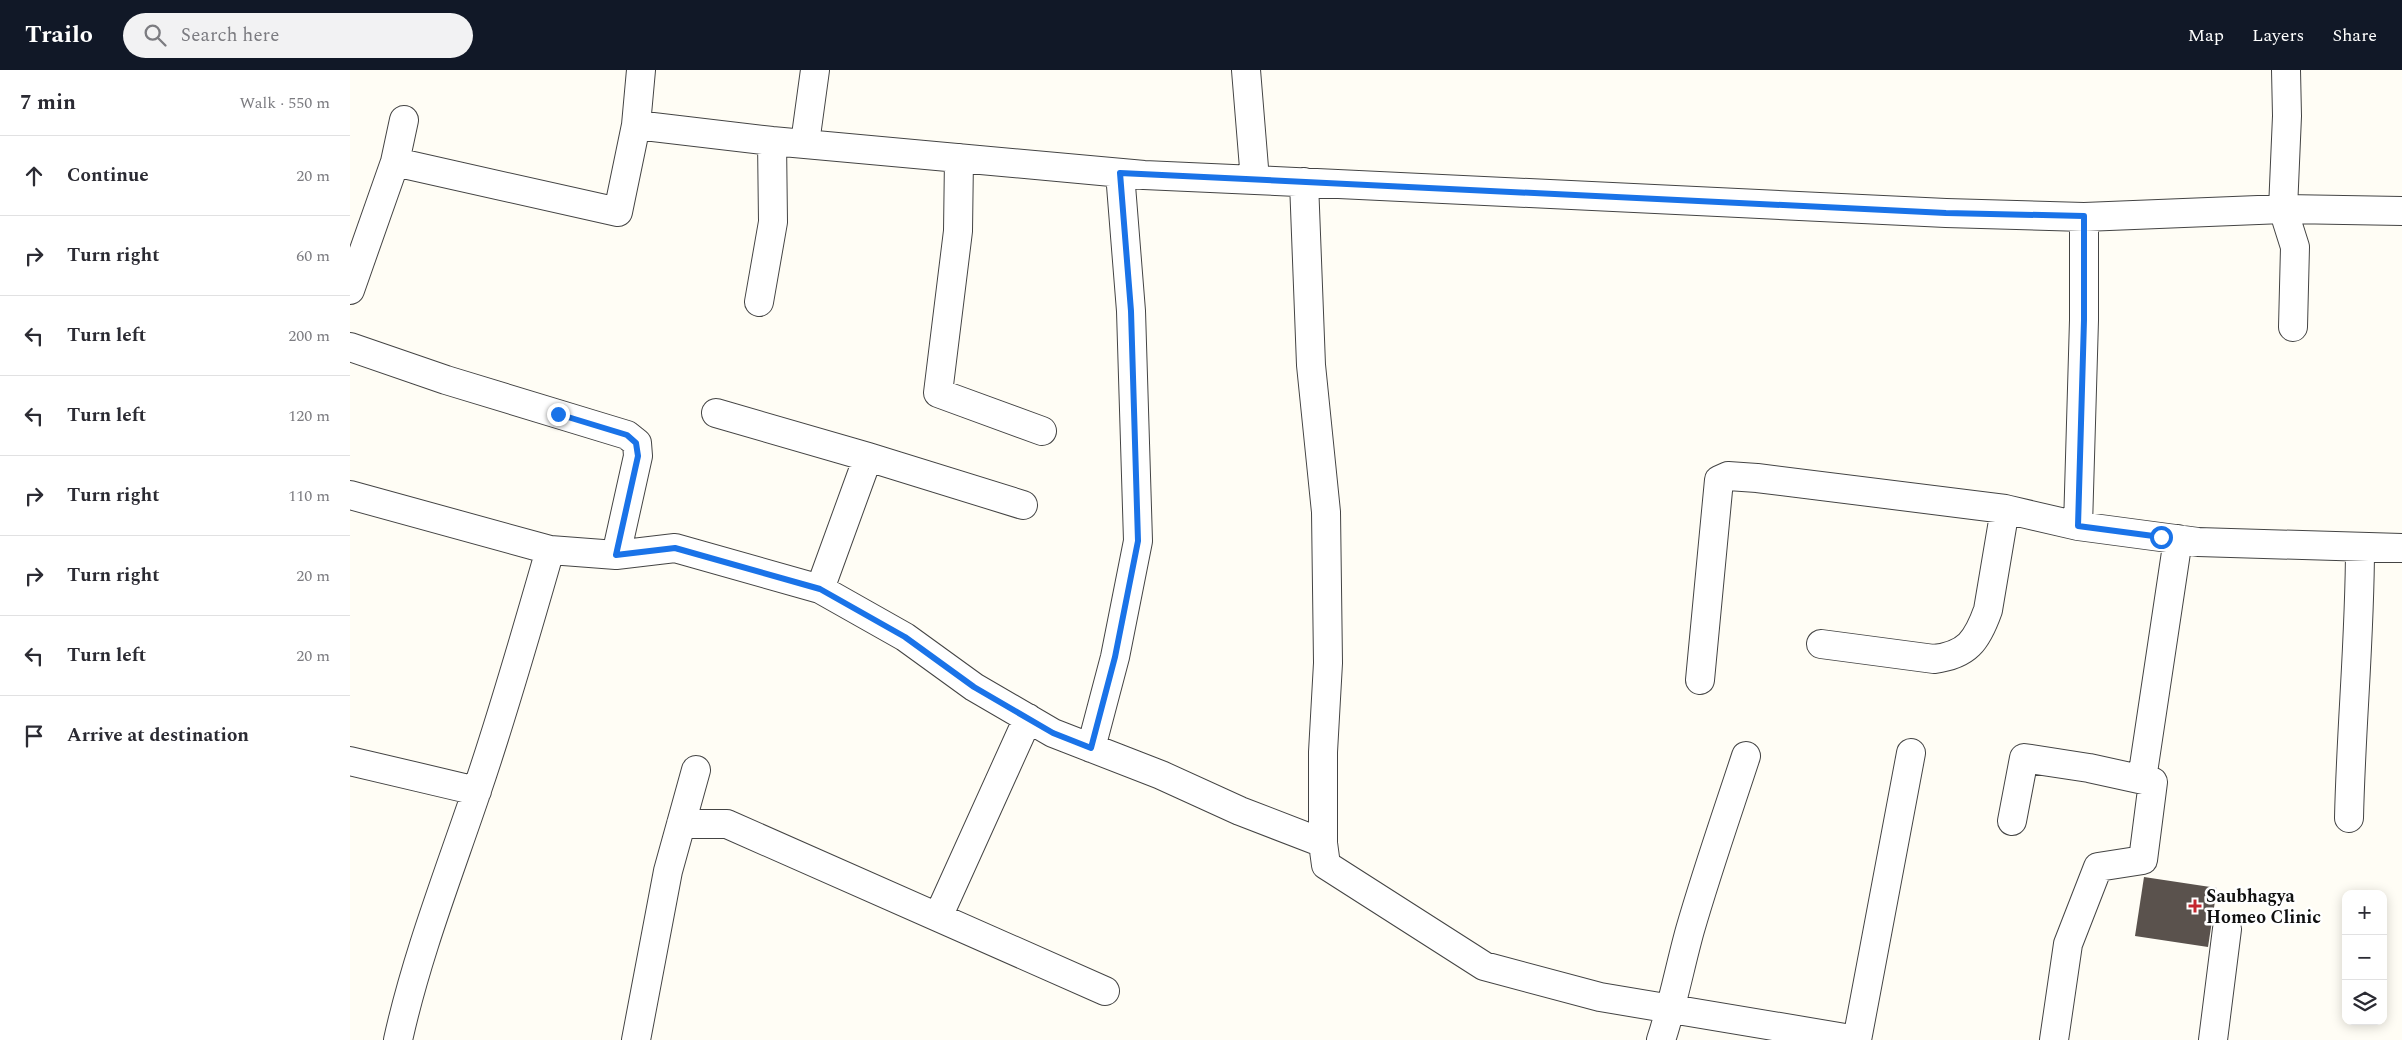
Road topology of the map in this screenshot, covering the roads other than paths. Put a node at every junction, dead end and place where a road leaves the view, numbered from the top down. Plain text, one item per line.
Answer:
1 (641, 70) edge
2 (815, 70) edge
3 (1246, 70) edge
4 (2286, 70) edge
5 (404, 120) dead end
6 (636, 125) junction
7 (772, 140) junction
8 (805, 143) junction
9 (959, 158) junction
10 (394, 162) junction
11 (1120, 173) junction
12 (1255, 180) junction
13 (1304, 182) junction
14 (2283, 209) junction
15 (2402, 211) edge
16 (2084, 216) junction
17 (350, 290) edge
18 (759, 302) dead end
19 (2293, 327) dead end
20 (350, 346) edge
21 (716, 414) dead end
22 (1042, 430) dead end
23 (868, 457) junction
24 (350, 495) edge
25 (1023, 505) dead end
26 (2005, 509) junction
27 (2078, 526) junction
28 (2178, 539) junction
29 (2360, 547) junction
30 (2402, 548) edge
31 (550, 550) junction
32 (616, 555) junction
33 (820, 589) junction
34 (1821, 644) dead end
35 (1700, 680) dead end
36 (1028, 718) junction
37 (1091, 748) junction
38 (1911, 753) dead end
39 (1746, 756) dead end
40 (350, 761) edge
41 (696, 770) dead end
42 (2142, 779) junction
43 (477, 791) junction
44 (2349, 818) dead end
45 (2012, 821) dead end
46 (681, 824) junction
47 (1323, 842) junction
48 (938, 918) junction
49 (2227, 929) dead end
50 (1105, 991) dead end
51 (1672, 1009) junction
52 (1811, 1036) edge
53 (398, 1040) edge
54 (636, 1040) edge
55 (1661, 1040) edge
56 (1857, 1040) edge
57 (2054, 1040) edge
58 (2213, 1040) edge

1 - 6 street
2 - 8 street
3 - 12 street
4 - 14 street
5 - 10 street
6 - 7 street
6 - 10 street
7 - 8 street
7 - 18 street
8 - 9 street
9 - 11 street
9 - 22 street
10 - 17 street
11 - 12 street
11 - 37 street
12 - 13 street
13 - 16 street
13 - 47 street
14 - 15 street
14 - 16 street
14 - 19 street
16 - 27 street
20 - 32 street
21 - 23 street
23 - 25 street
23 - 33 street
24 - 31 street
26 - 27 street
26 - 34 street
26 - 35 street
27 - 28 street
28 - 29 street
28 - 42 street
29 - 30 street
29 - 44 street
31 - 32 street
31 - 43 street
32 - 33 street
33 - 36 street
36 - 37 street
36 - 48 street
37 - 47 street
38 - 56 street
39 - 51 street
40 - 43 street
41 - 46 street
42 - 45 street
42 - 57 street
43 - 53 street
46 - 48 street
46 - 54 street
47 - 51 street
48 - 50 street
49 - 58 street
51 - 52 street
51 - 55 street
52 - 56 street

